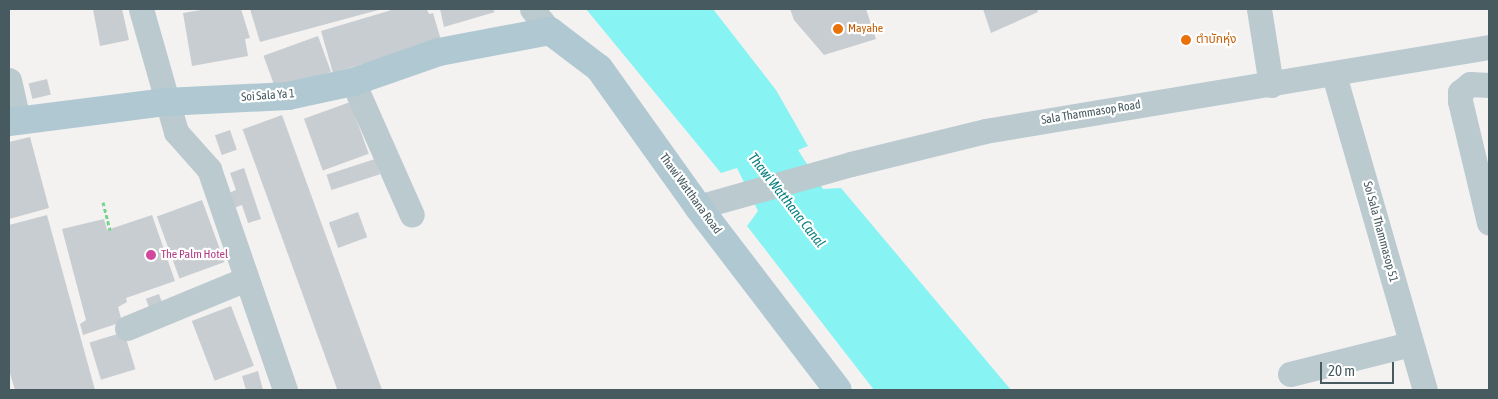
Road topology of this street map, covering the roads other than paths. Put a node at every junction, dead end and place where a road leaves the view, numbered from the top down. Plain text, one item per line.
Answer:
1 (141, 9) edge
2 (532, 9) edge
3 (1259, 9) edge
4 (550, 31) junction
5 (1489, 47) edge
6 (1334, 75) junction
7 (9, 80) edge
8 (353, 82) junction
9 (1271, 85) junction
10 (1489, 85) edge
11 (165, 102) junction
12 (13, 121) edge
13 (698, 207) junction
14 (412, 215) dead end
15 (1489, 223) edge
16 (246, 279) junction
17 (127, 328) dead end
18 (1410, 344) junction
19 (1290, 374) dead end
20 (285, 390) edge
21 (838, 390) edge
22 (1425, 390) edge

1 - 11 street
2 - 4 street, Thawi Watthana Road
3 - 9 street
4 - 8 main road, Soi Sala Ya 1
4 - 13 main road, Thawi Watthana Road
5 - 6 street, Sala Thammasop Road
6 - 9 street, Sala Thammasop Road
6 - 18 street, Soi Sala Thammasop 51
7 - 12 street
8 - 11 main road, Soi Sala Ya 1
8 - 14 street
9 - 13 street, Sala Thammasop Road
10 - 15 street
11 - 12 main road, Soi Sala Ya 1
11 - 16 street
13 - 21 main road, Thawi Watthana Road
16 - 17 street
16 - 20 street
18 - 19 street
18 - 22 street, Soi Sala Thammasop 51

